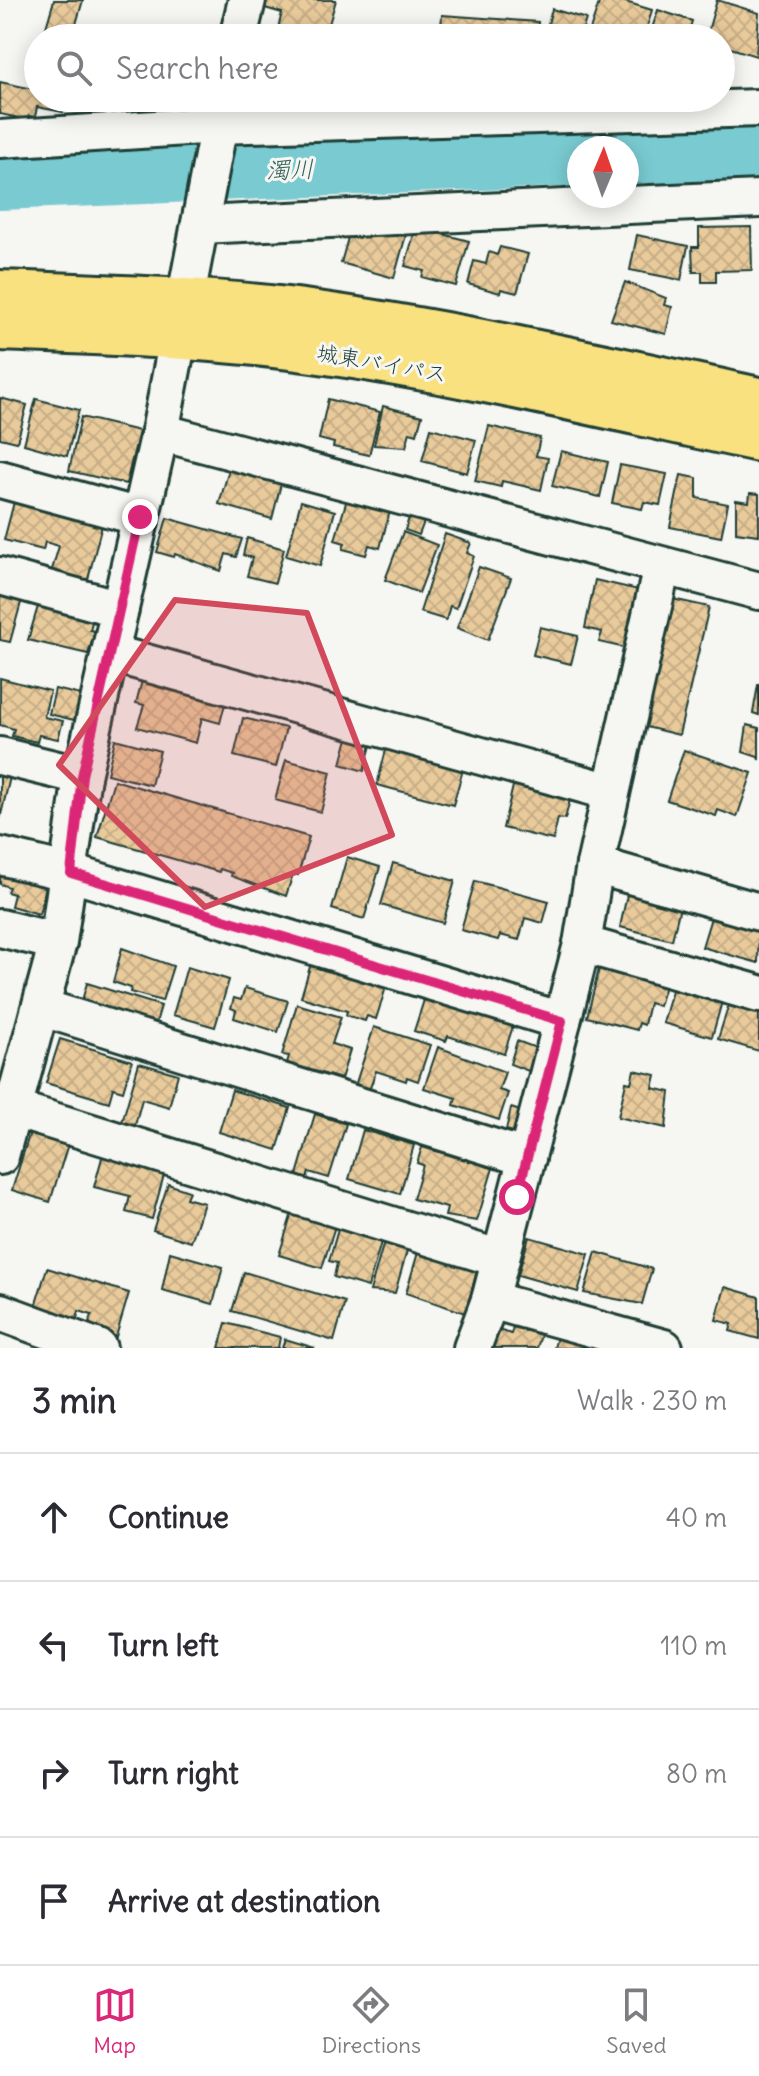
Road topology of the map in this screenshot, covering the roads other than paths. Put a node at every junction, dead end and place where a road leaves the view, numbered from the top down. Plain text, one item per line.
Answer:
1 (247, 0) edge
2 (241, 24) edge
3 (735, 108) edge
4 (759, 108) edge
5 (212, 112) edge
6 (220, 112) edge
7 (0, 139) edge
8 (759, 199) edge
9 (200, 225) junction
10 (0, 293) edge
11 (183, 318) junction
12 (0, 328) edge
13 (759, 400) edge
14 (160, 432) junction
15 (759, 439) edge
16 (0, 479) edge
17 (140, 517) junction
18 (662, 566) junction
19 (0, 576) edge
20 (759, 591) edge
21 (120, 609) junction
22 (110, 653) junction
23 (0, 756) edge
24 (82, 776) junction
25 (611, 792) junction
26 (0, 856) edge
27 (595, 865) junction
28 (71, 873) junction
29 (759, 912) edge
30 (0, 928) edge
31 (58, 942) junction
32 (582, 944) junction
33 (759, 994) edge
34 (43, 1008) junction
35 (562, 1021) junction
36 (14, 1056) edge
37 (14, 1109) junction
38 (0, 1156) edge
39 (527, 1158) junction
40 (501, 1259) junction
41 (490, 1300) junction
42 (0, 1312) edge
43 (98, 1348) edge
44 (472, 1348) edge
45 (664, 1348) edge

1 - 2 street
3 - 4 street
5 - 7 street
6 - 9 street
8 - 9 street
9 - 11 street
10 - 11 highway, 城東バイパス
11 - 12 highway, 城東バイパス
11 - 13 highway, 城東バイパス
11 - 14 street
11 - 15 highway, 城東バイパス
14 - 17 street
14 - 18 street
16 - 17 street
17 - 21 street
18 - 20 street
18 - 25 street
19 - 21 street
21 - 22 street
22 - 24 street
22 - 25 street
23 - 24 street
24 - 28 street
25 - 27 street
26 - 28 street
27 - 29 street
27 - 32 street
28 - 31 street
28 - 35 street
30 - 31 street
31 - 34 street
32 - 33 street
32 - 35 street
34 - 36 street
34 - 39 street
35 - 39 street
36 - 37 street
37 - 38 street
37 - 40 street
39 - 40 street
40 - 41 street
41 - 44 street
41 - 45 street
42 - 43 street

